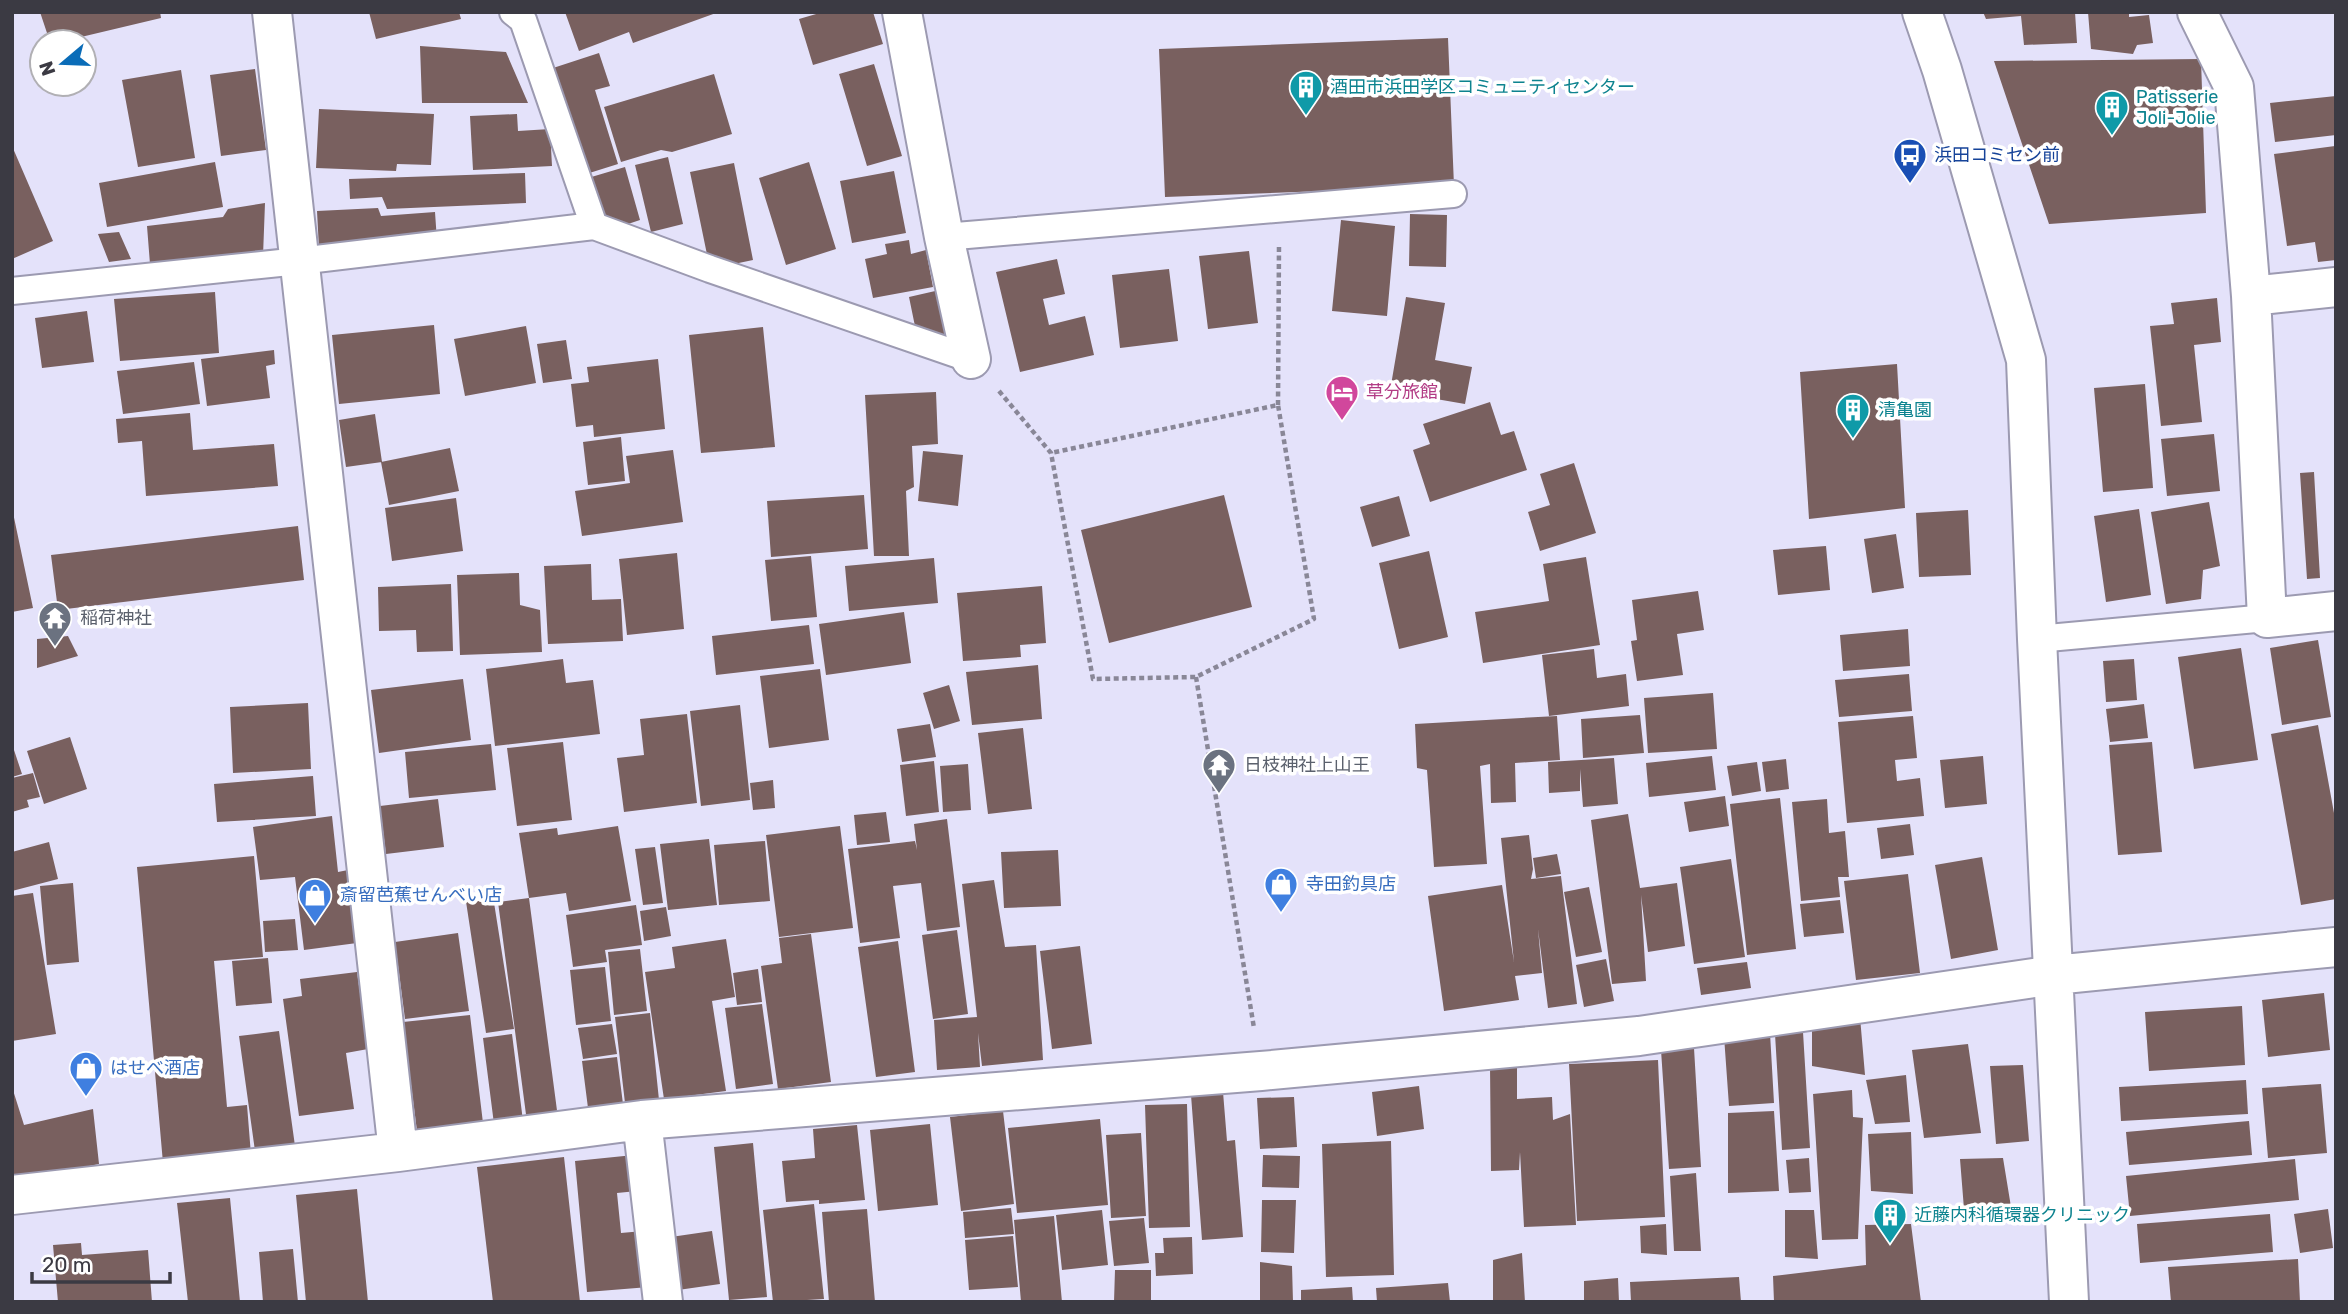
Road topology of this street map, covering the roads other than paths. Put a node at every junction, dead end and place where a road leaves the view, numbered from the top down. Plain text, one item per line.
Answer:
1 (272, 12) edge
2 (513, 12) edge
3 (902, 12) edge
4 (1922, 12) edge
5 (2197, 12) edge
6 (1453, 194) dead end
7 (594, 226) junction
8 (944, 237) junction
9 (299, 261) junction
10 (2336, 287) edge
11 (12, 291) edge
12 (2251, 296) junction
13 (971, 359) joint
14 (2336, 611) edge
15 (2267, 618) junction
16 (2037, 639) junction
17 (2336, 947) edge
18 (2053, 975) junction
19 (642, 1119) junction
20 (398, 1152) junction
21 (12, 1195) edge
22 (663, 1302) edge
23 (2069, 1302) edge

1 - 9 street
2 - 7 lane
3 - 8 street
4 - 16 street
5 - 12 street
6 - 8 lane
7 - 9 lane
7 - 13 lane
8 - 13 street
9 - 11 lane
9 - 20 street
10 - 12 street
12 - 15 street
14 - 15 street
15 - 16 lane
16 - 18 street
17 - 18 street
18 - 19 street
18 - 23 street
19 - 20 street
19 - 22 street
20 - 21 street

